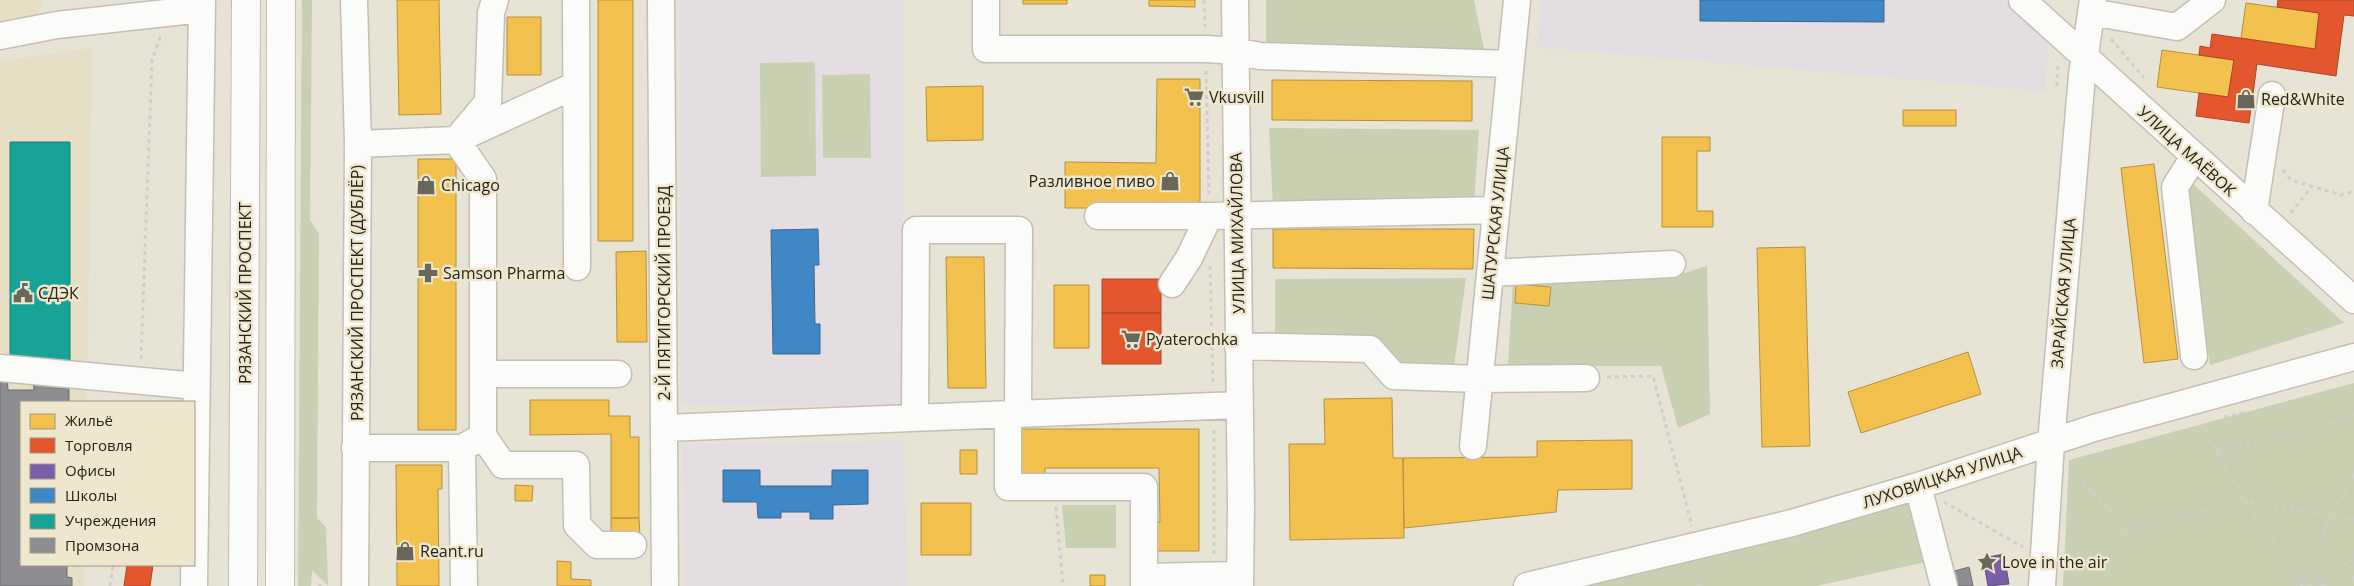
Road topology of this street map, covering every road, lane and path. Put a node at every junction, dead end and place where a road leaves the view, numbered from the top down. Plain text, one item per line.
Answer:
1 (246, 0) edge
2 (281, 0) edge
3 (354, 0) edge
4 (495, 0) edge
5 (576, 0) edge
6 (661, 0) edge
7 (986, 0) edge
8 (1204, 0) edge
9 (1235, 0) edge
10 (1517, 0) edge
11 (2022, 0) edge
12 (2212, 0) edge
13 (202, 5) edge
14 (2092, 6) edge
15 (169, 13) junction
16 (0, 36) edge
17 (1206, 50) junction
18 (1234, 51) junction
19 (2057, 53) dead end
20 (2083, 57) junction
21 (1510, 64) junction
22 (576, 85) junction
23 (2272, 95) dead end
24 (2056, 96) dead end
25 (456, 140) junction
26 (358, 144) junction
27 (2265, 145) junction
28 (2194, 157) junction
29 (2312, 186) junction
30 (2354, 191) edge
31 (1496, 210) junction
32 (2254, 211) junction
33 (2291, 214) dead end
34 (1237, 215) junction
35 (1098, 216) dead end
36 (1209, 216) junction
37 (1210, 256) dead end
38 (1672, 264) dead end
39 (577, 267) dead end
40 (1490, 273) junction
41 (1172, 284) dead end
42 (2354, 300) edge
43 (1238, 346) junction
44 (2194, 356) dead end
45 (2354, 358) edge
46 (0, 368) edge
47 (483, 374) junction
48 (618, 374) dead end
49 (1586, 378) joint
50 (1479, 379) junction
51 (140, 382) junction
52 (197, 386) junction
53 (1226, 406) junction
54 (2354, 413) edge
55 (1013, 414) junction
56 (915, 418) junction
57 (2352, 419) edge
58 (2201, 424) dead end
59 (665, 428) junction
60 (472, 442) junction
61 (2051, 443) junction
62 (1473, 446) dead end
63 (355, 448) junction
64 (2215, 451) junction
65 (2071, 468) dead end
66 (2354, 475) edge
67 (1918, 486) junction
68 (1054, 487) junction
69 (2245, 501) junction
70 (2331, 516) junction
71 (195, 519) edge
72 (2354, 520) edge
73 (2126, 529) junction
74 (633, 545) dead end
75 (1697, 546) junction
76 (2031, 552) dead end
77 (2354, 559) edge
78 (113, 566) edge
79 (194, 566) edge
80 (1214, 576) junction
81 (2354, 577) edge
82 (1240, 580) edge
83 (2051, 580) edge
84 (1144, 582) edge
85 (110, 586) edge
86 (194, 586) edge
87 (243, 586) edge
88 (280, 586) edge
89 (354, 586) edge
90 (464, 586) edge
91 (665, 586) edge
92 (1063, 586) edge
93 (1527, 586) edge
94 (1944, 586) edge
95 (2297, 586) edge
96 (2301, 586) edge
97 (2310, 586) edge
98 (2322, 586) edge

1 - 87 main road, РЯЗАНСКИЙ ПРОСПЕКТ
2 - 88 main road
3 - 26 street, РЯЗАНСКИЙ ПРОСПЕКТ (ДУБЛЁР)
4 - 25 street
5 - 22 street
6 - 59 street, 2-Й ПЯТИГОРСКИЙ ПРОЕЗД
7 - 17 street
8 - 17 path
9 - 18 street, УЛИЦА МИХАЙЛОВА
10 - 21 street, ШАТУРСКАЯ УЛИЦА
11 - 20 street, УЛИЦА МАЁВОК
12 - 14 street
13 - 15 street
13 - 52 street
14 - 20 street, ЗАРАЙСКАЯ УЛИЦА
15 - 16 street
15 - 51 path
17 - 18 street
17 - 36 path
18 - 21 street
18 - 34 street, УЛИЦА МИХАЙЛОВА
19 - 24 path
20 - 28 street, УЛИЦА МАЁВОК
20 - 61 street, ЗАРАЙСКАЯ УЛИЦА
21 - 31 street, ШАТУРСКАЯ УЛИЦА
22 - 25 street
22 - 39 street
23 - 27 street
25 - 26 street
25 - 47 street
26 - 63 street, РЯЗАНСКИЙ ПРОСПЕКТ (ДУБЛЁР)
27 - 29 path
27 - 32 street
28 - 32 street, УЛИЦА МАЁВОК
28 - 44 street
29 - 30 path
29 - 33 path
31 - 34 street
31 - 40 street, ШАТУРСКАЯ УЛИЦА
32 - 42 street, УЛИЦА МАЁВОК
34 - 36 street
34 - 43 street, УЛИЦА МИХАЙЛОВА
35 - 36 street
36 - 41 street
37 - 53 path
38 - 40 street
40 - 50 street, ШАТУРСКАЯ УЛИЦА
43 - 50 street
43 - 53 street, УЛИЦА МИХАЙЛОВА
45 - 61 street, ЛУХОВИЦКАЯ УЛИЦА
46 - 51 street
47 - 48 street
47 - 60 street
49 - 50 street
49 - 75 path
50 - 62 street, ШАТУРСКАЯ УЛИЦА
51 - 52 street
52 - 71 street
53 - 55 street
53 - 80 path
53 - 82 street, УЛИЦА МИХАЙЛОВА
54 - 57 path
55 - 56 street
55 - 56 street
55 - 68 street
56 - 59 street
57 - 64 path
58 - 64 path
59 - 91 street, 2-Й ПЯТИГОРСКИЙ ПРОЕЗД
60 - 63 street
60 - 74 street
60 - 90 street
61 - 67 street, ЛУХОВИЦКАЯ УЛИЦА
61 - 83 street, ЗАРАЙСКАЯ УЛИЦА
63 - 89 street, РЯЗАНСКИЙ ПРОСПЕКТ (ДУБЛЁР)
64 - 69 path
65 - 73 path
66 - 70 path
67 - 75 street, ЛУХОВИЦКАЯ УЛИЦА
67 - 76 path
67 - 94 street
68 - 84 street
68 - 92 path
69 - 70 path
69 - 73 path
69 - 95 path
70 - 72 path
70 - 96 path
73 - 83 path
75 - 93 street, ЛУХОВИЦКАЯ УЛИЦА
77 - 97 path
78 - 85 path
79 - 86 street
80 - 82 street
80 - 84 street
81 - 98 path

